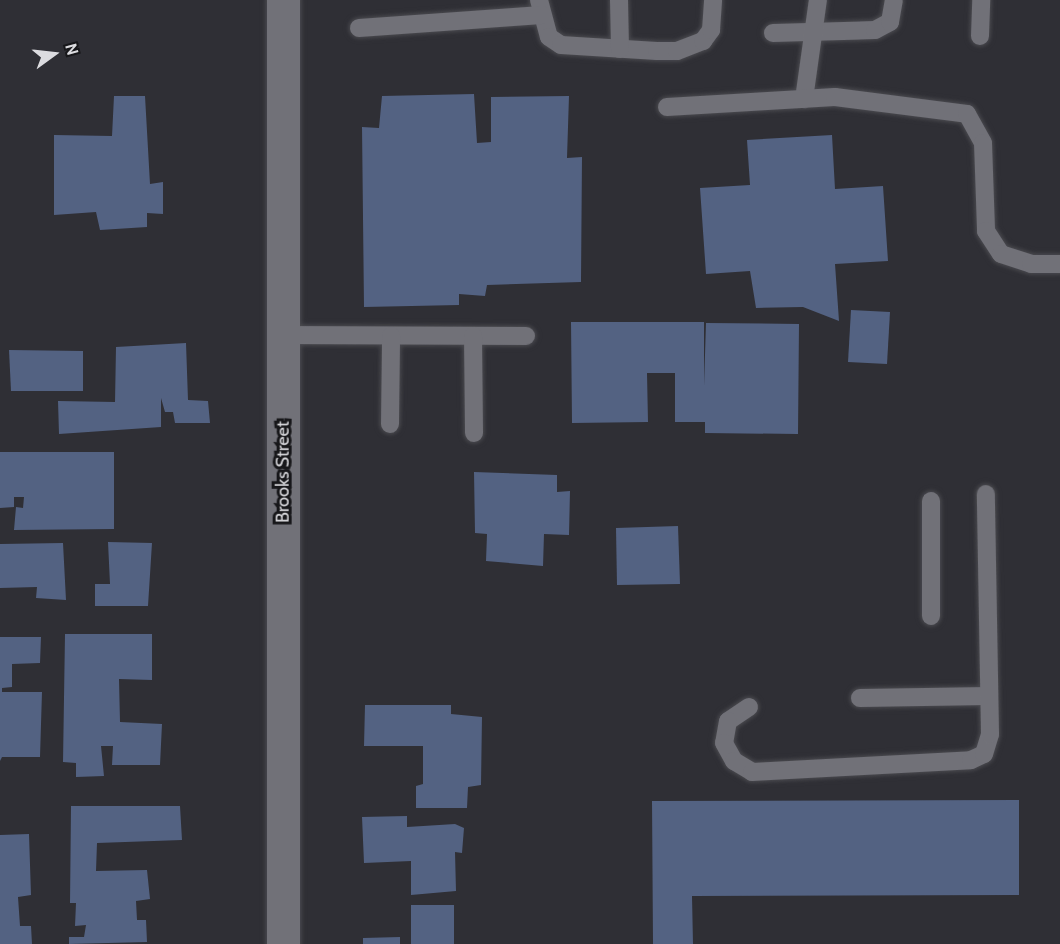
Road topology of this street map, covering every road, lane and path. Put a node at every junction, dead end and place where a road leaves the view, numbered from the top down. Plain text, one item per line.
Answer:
1 (283, 0) edge
2 (619, 0) edge
3 (713, 0) edge
4 (818, 0) edge
5 (894, 0) edge
6 (981, 0) edge
7 (540, 8) edge
8 (359, 28) dead end
9 (773, 33) dead end
10 (815, 35) junction
11 (980, 36) dead end
12 (620, 50) junction
13 (804, 99) junction
14 (667, 107) dead end
15 (1060, 264) edge
16 (283, 335) junction
17 (391, 336) junction
18 (473, 336) junction
19 (526, 336) dead end
20 (390, 423) dead end
21 (474, 433) dead end
22 (986, 494) dead end
23 (931, 501) dead end
24 (931, 616) dead end
25 (989, 696) junction
26 (860, 698) dead end
27 (749, 707) dead end
28 (283, 944) edge

1 - 16 street, Brooks Street
2 - 12 lane
3 - 12 lane
4 - 10 lane
5 - 10 lane
6 - 11 lane
7 - 8 lane
7 - 12 lane
9 - 10 lane
10 - 13 lane
13 - 14 lane
13 - 15 lane
16 - 17 lane
16 - 28 street, Brooks Street
17 - 18 lane
17 - 20 lane
18 - 19 lane
18 - 21 lane
22 - 25 lane
23 - 24 lane
25 - 26 lane
25 - 27 lane

